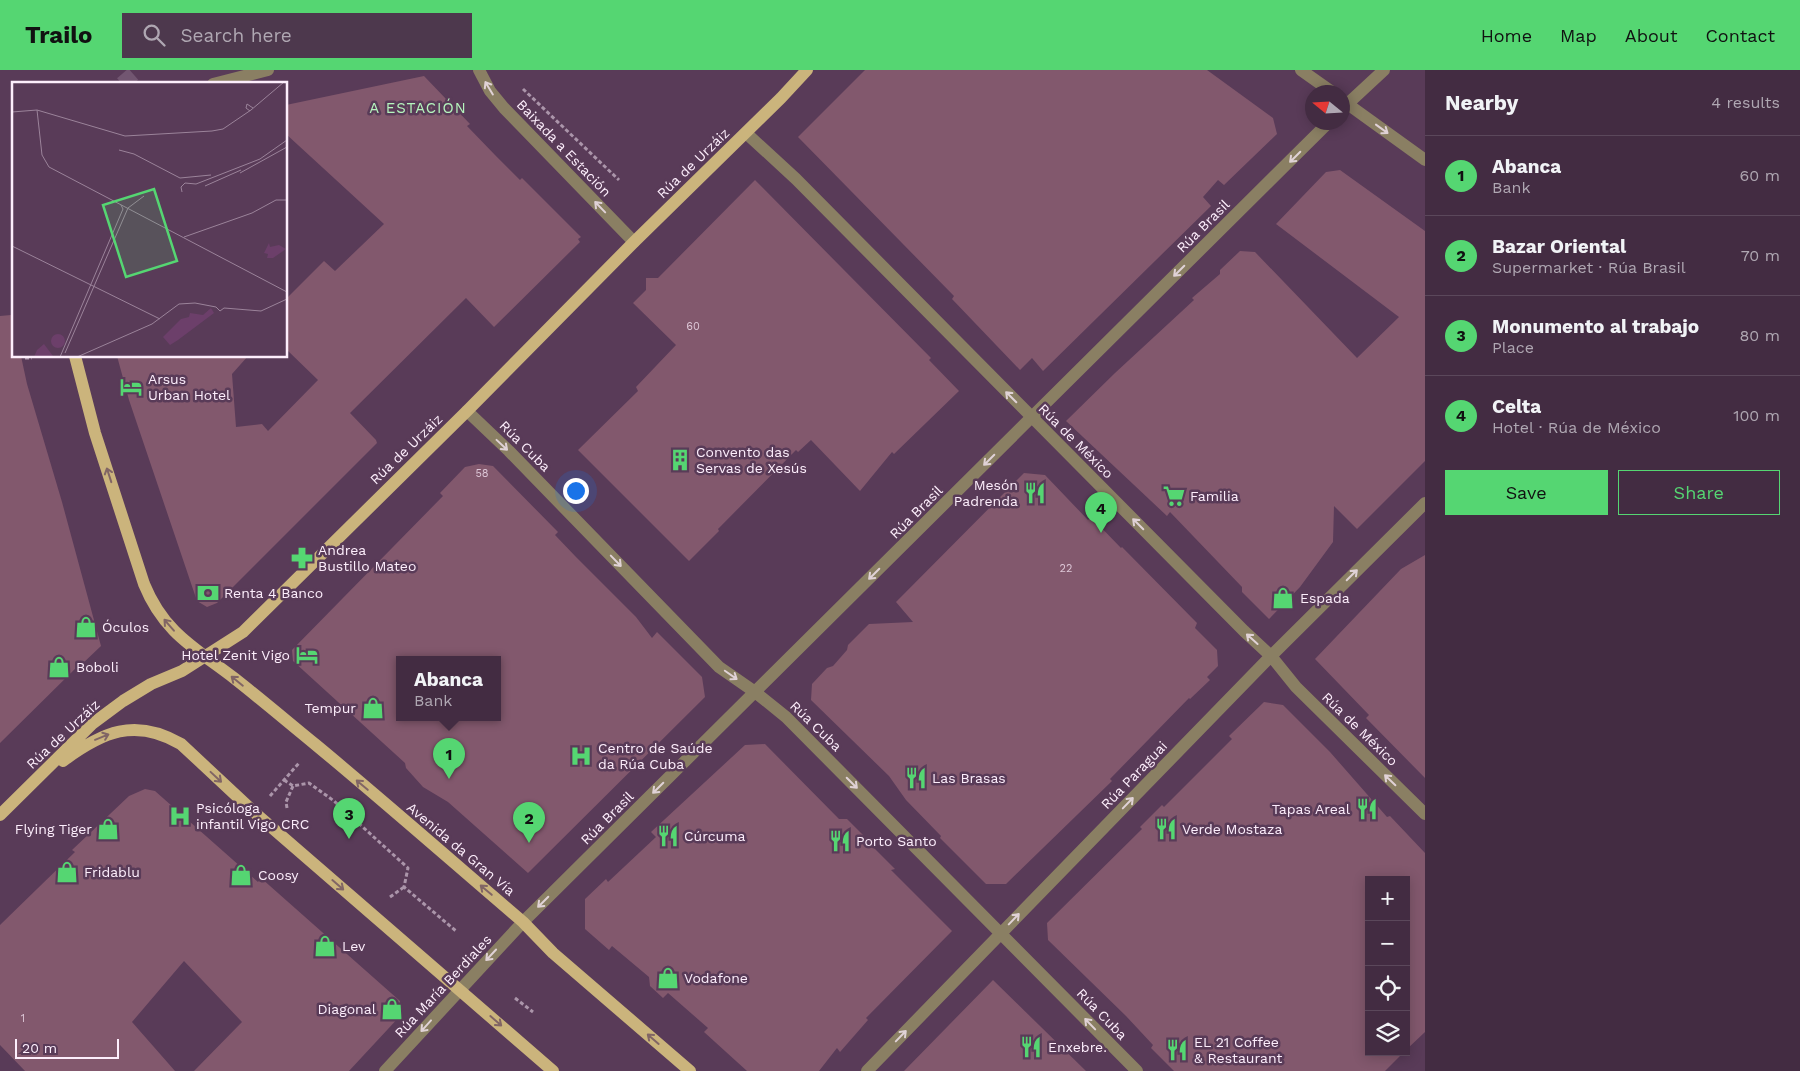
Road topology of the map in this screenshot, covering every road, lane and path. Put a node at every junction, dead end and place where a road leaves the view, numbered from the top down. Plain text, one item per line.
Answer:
1 (268, 70) edge
2 (479, 70) edge
3 (807, 70) edge
4 (1301, 70) edge
5 (1384, 70) edge
6 (221, 82) edge
7 (518, 84) dead end
8 (1322, 85) edge
9 (1350, 99) edge
10 (1350, 108) edge
11 (1321, 130) edge
12 (746, 132) junction
13 (1425, 160) edge
14 (619, 180) dead end
15 (634, 242) junction
16 (25, 358) dead end
17 (32, 358) dead end
18 (76, 358) edge
19 (467, 411) junction
20 (1032, 418) junction
21 (1425, 503) edge
22 (1271, 656) junction
23 (206, 657) junction
24 (755, 692) junction
25 (316, 745) junction
26 (284, 780) junction
27 (20, 795) junction
28 (255, 813) junction
29 (1425, 814) edge
30 (0, 815) edge
31 (523, 922) junction
32 (456, 931) dead end
33 (1001, 933) junction
34 (459, 990) junction
35 (515, 998) dead end
36 (532, 1012) dead end
37 (385, 1071) edge
38 (553, 1071) edge
39 (690, 1071) edge
40 (867, 1071) edge
41 (1137, 1071) edge

1 - 6 street
15 -> 2 street, Baixada a Estación
3 - 12 main road, Rúa de Urzáiz
4 - 8 street
5 - 9 street
7 - 14 path
10 -> 13 street
11 -> 20 street, Rúa Brasil
12 - 15 main road, Rúa de Urzáiz
20 -> 12 street, Rúa de México
15 - 19 main road, Rúa de Urzáiz
16 - 17 path
23 -> 18 main road, Avenida da Gran Vía
19 - 23 main road, Rúa de Urzáiz
19 -> 24 street, Rúa Cuba
22 -> 20 street, Rúa de México
20 -> 24 street, Rúa Brasil
22 -> 21 street, Rúa Paraguai
29 -> 22 street, Rúa de México
33 -> 22 street, Rúa Paraguai
25 -> 23 main road, Avenida da Gran Vía
23 - 27 main road, Rúa de Urzáiz
24 -> 31 street, Rúa Brasil
24 -> 33 street, Rúa Cuba
25 - 26 path
31 -> 25 main road, Avenida da Gran Vía
26 - 28 path
26 - 32 path
27 -> 28 main road
27 - 30 main road, Rúa de Urzáiz
28 -> 34 main road
31 -> 34 street, Rúa María Berdiales
39 -> 31 main road, Avenida da Gran Vía
40 -> 33 street, Rúa Paraguai
41 -> 33 street, Rúa Cuba
34 -> 37 street, Rúa María Berdiales
34 -> 38 main road
35 - 36 path

